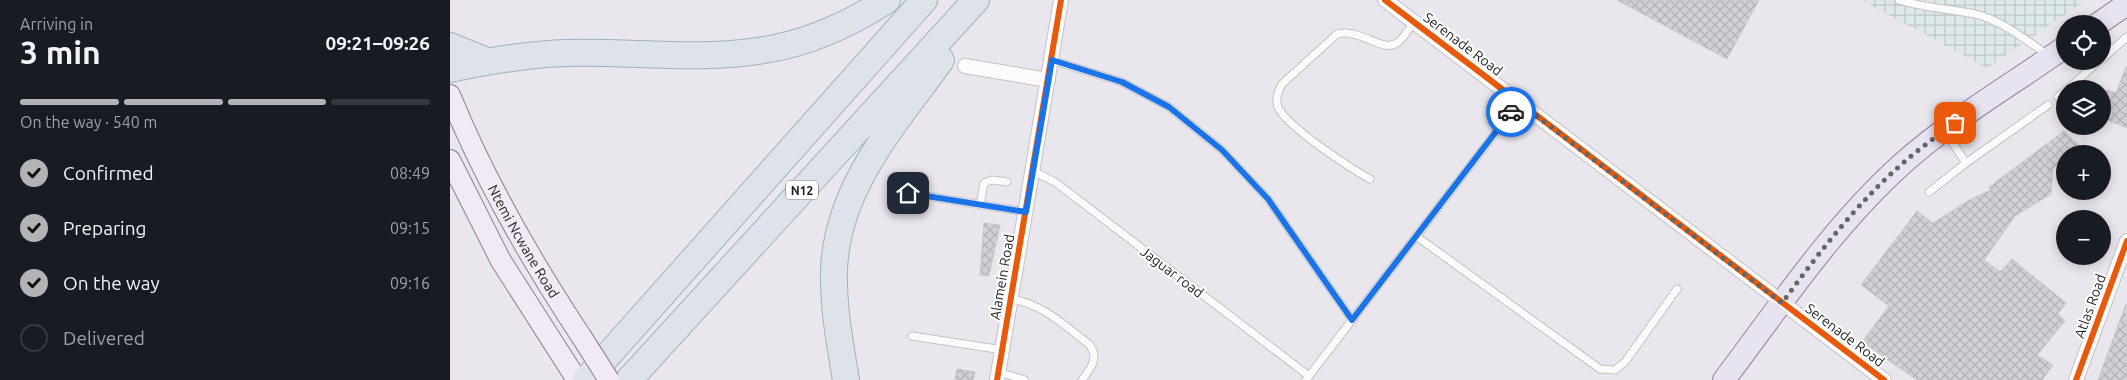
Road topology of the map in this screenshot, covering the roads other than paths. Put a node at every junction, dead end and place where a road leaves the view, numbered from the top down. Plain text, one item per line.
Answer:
1 (887, 0) edge
2 (924, 0) edge
3 (976, 0) edge
4 (984, 0) edge
5 (1061, 0) edge
6 (1385, 0) edge
7 (1899, 0) edge
8 (2127, 4) edge
9 (2111, 15) edge
10 (1414, 22) junction
11 (2127, 37) edge
12 (450, 46) edge
13 (2111, 50) edge
14 (2056, 51) edge
15 (2056, 53) edge
16 (1052, 60) junction
17 (487, 62) junction
18 (965, 66) dead end
19 (450, 69) edge
20 (2088, 70) edge
21 (1048, 80) junction
22 (2077, 80) edge
23 (450, 95) edge
24 (1518, 102) junction
25 (2048, 105) dead end
26 (1945, 131) junction
27 (450, 160) edge
28 (1966, 163) junction
29 (1033, 171) junction
30 (1370, 179) dead end
31 (1007, 182) dead end
32 (1929, 192) dead end
33 (908, 193) dead end
34 (980, 205) junction
35 (1026, 212) junction
36 (1416, 236) junction
37 (2127, 242) edge
38 (1677, 289) dead end
39 (1012, 299) junction
40 (1782, 303) junction
41 (1352, 320) junction
42 (912, 336) dead end
43 (1002, 350) junction
44 (998, 376) edge
45 (1308, 378) edge
46 (577, 380) edge
47 (586, 380) edge
48 (609, 380) edge
49 (629, 380) edge
50 (846, 380) edge
51 (1025, 380) edge
52 (1082, 380) edge
53 (1724, 380) edge
54 (1884, 380) edge
55 (2076, 380) edge

1 - 17 highway
2 - 47 highway, N12
3 - 49 highway, N12
4 - 50 highway
5 - 16 street, Alamein Road
6 - 10 street, Serenade Road
7 - 14 lane
8 - 9 main road
10 - 24 street, Serenade Road
10 - 30 lane
11 - 13 lane
12 - 17 highway
15 - 26 main road
16 - 21 street, Alamein Road
16 - 41 lane
17 - 19 highway
18 - 21 street
20 - 22 lane
21 - 29 street, Alamein Road
23 - 48 main road, Ntemi Ncwane Road, bridge
24 - 36 lane
24 - 40 street, Serenade Road
25 - 28 lane
26 - 28 lane
26 - 40 main road
27 - 46 main road, Ntemi Ncwane Road
28 - 32 lane
29 - 35 street, Alamein Road
29 - 45 lane, Jaguar road
31 - 34 lane
33 - 34 lane
34 - 35 lane
35 - 39 street, Alamein Road
36 - 38 lane
36 - 41 lane
37 - 55 street, Atlas Road
39 - 43 street, Alamein Road
39 - 52 lane
40 - 53 main road
40 - 54 street, Serenade Road
41 - 45 lane
42 - 43 lane
43 - 44 street, Alamein Road
44 - 51 lane

